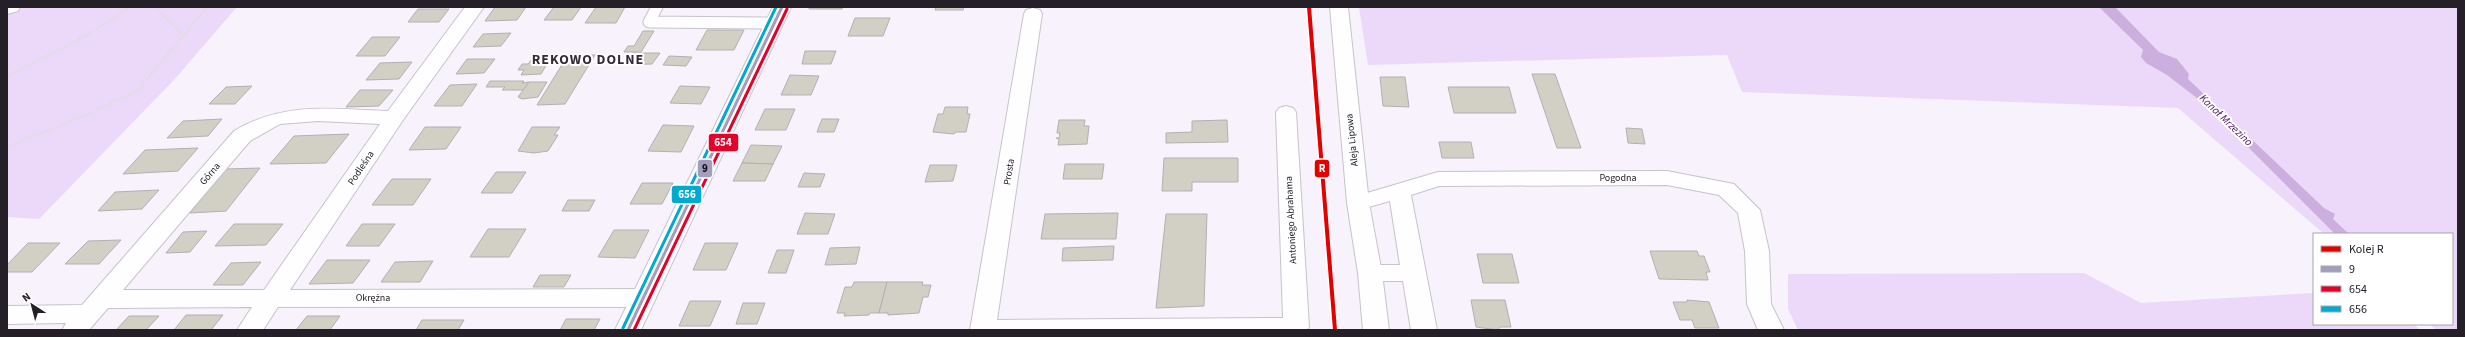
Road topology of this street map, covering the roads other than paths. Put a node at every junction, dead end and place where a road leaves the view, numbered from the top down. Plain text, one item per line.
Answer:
1 (11, 7) edge
2 (475, 7) edge
3 (657, 7) edge
4 (1339, 7) edge
5 (7, 8) edge
6 (1033, 14) dead end
7 (778, 15) edge
8 (1286, 112) dead end
9 (394, 118) junction
10 (1399, 190) junction
11 (1358, 203) junction
12 (1370, 273) junction
13 (1414, 273) junction
14 (273, 298) junction
15 (644, 298) junction
16 (89, 314) edge
17 (7, 315) edge
18 (250, 330) edge
19 (628, 330) edge
20 (983, 330) edge
21 (1376, 330) edge
22 (1424, 330) edge
23 (1771, 330) edge

1 - 5 street
2 - 9 street, Podleśna
3 - 7 lane
4 - 11 street, Aleja Lipowa
6 - 20 street, Prosta
7 - 15 street
8 - 20 street, Antoniego Abrahama
9 - 14 street, Podleśna
9 - 16 street, Górna
10 - 11 street, Pogodna
10 - 13 street
10 - 23 street, Pogodna
11 - 12 street, Aleja Lipowa
12 - 13 street
12 - 21 street, Aleja Lipowa
13 - 22 street
14 - 15 street, Okrężna
14 - 16 street, Okrężna
14 - 18 street, Podleśna
15 - 19 street
16 - 17 street, Okrężna

